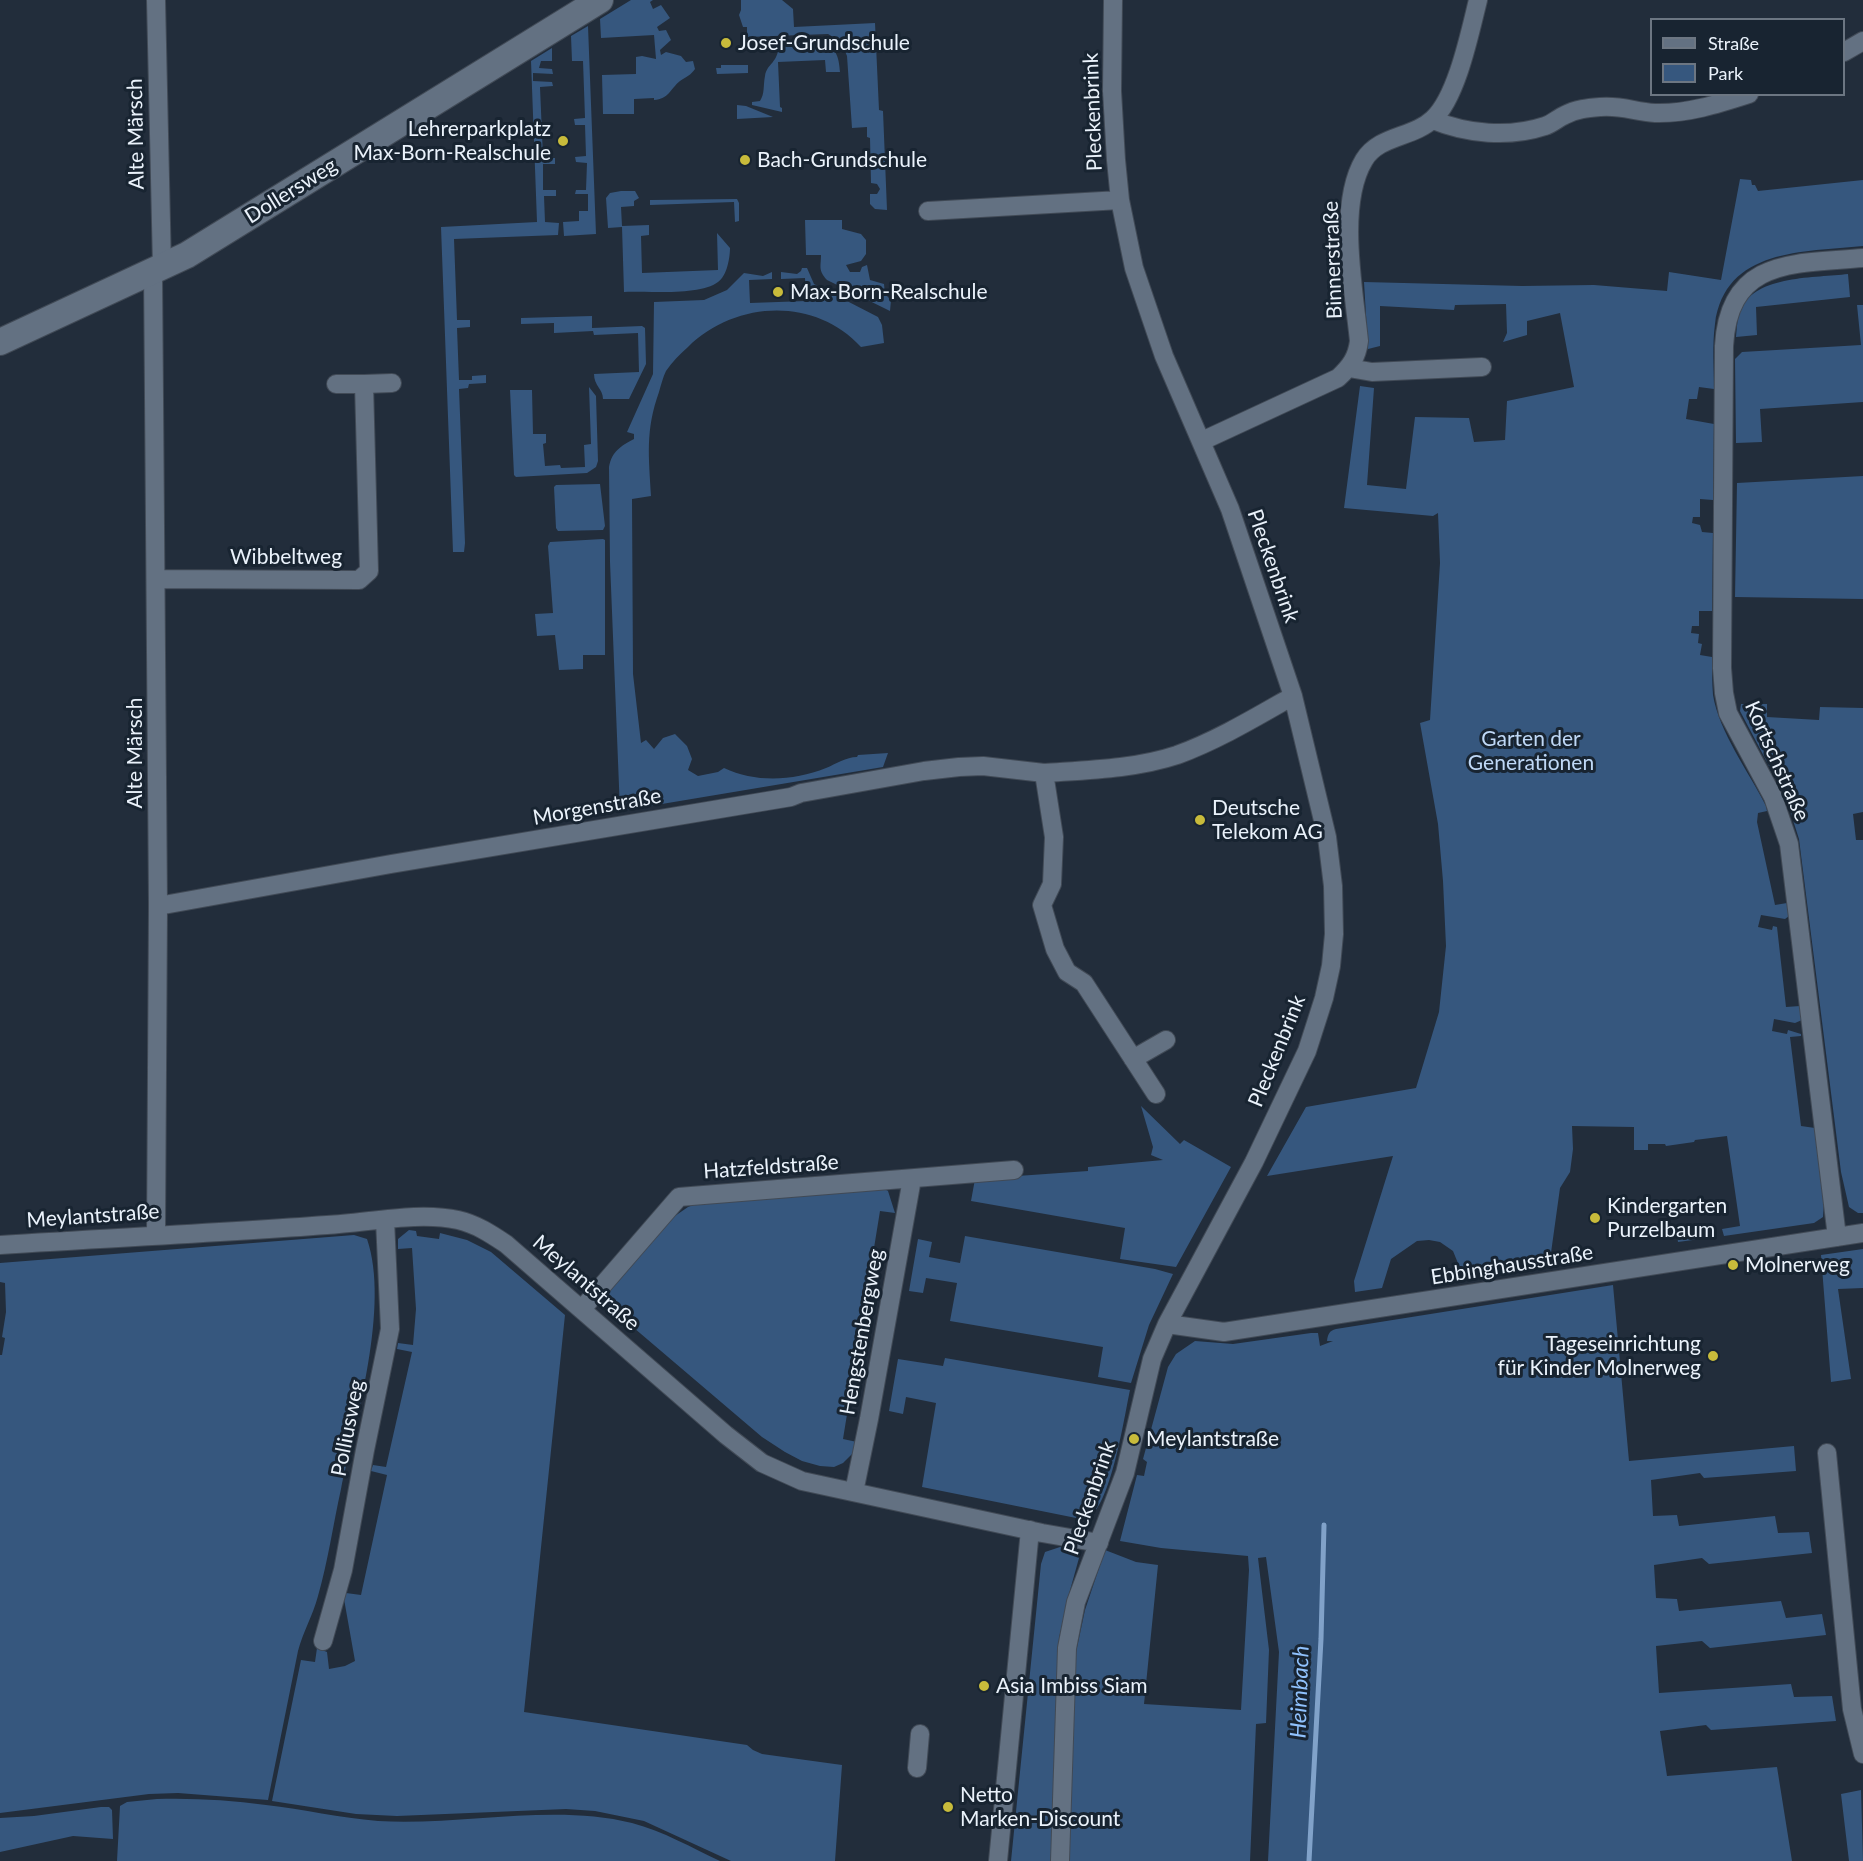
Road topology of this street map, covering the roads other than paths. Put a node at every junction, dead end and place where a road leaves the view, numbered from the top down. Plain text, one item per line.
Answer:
1 (156, 0) edge
2 (600, 0) edge
3 (1113, 0) edge
4 (1478, 0) edge
5 (1863, 41) edge
6 (1845, 51) edge
7 (1743, 96) edge
8 (1432, 120) junction
9 (1120, 200) junction
10 (928, 211) dead end
11 (1863, 258) edge
12 (158, 269) junction
13 (0, 342) edge
14 (1482, 367) dead end
15 (1349, 368) junction
16 (392, 383) dead end
17 (336, 384) dead end
18 (364, 384) junction
19 (1202, 441) junction
20 (156, 579) junction
21 (1293, 696) junction
22 (1044, 773) junction
23 (158, 906) junction
24 (1166, 1040) dead end
25 (1133, 1059) junction
26 (1156, 1094) dead end
27 (1014, 1170) dead end
28 (912, 1179) junction
29 (384, 1220) junction
30 (1863, 1233) edge
31 (156, 1235) junction
32 (1838, 1237) junction
33 (0, 1245) edge
34 (582, 1309) junction
35 (1167, 1324) junction
36 (1827, 1453) dead end
37 (854, 1492) junction
38 (1030, 1530) junction
39 (1099, 1543) junction
40 (323, 1641) dead end
41 (920, 1734) dead end
42 (1863, 1754) edge
43 (917, 1768) dead end
44 (998, 1861) edge
45 (1060, 1861) edge

1 - 12 street, Alte Märsch
2 - 12 main road, Dollersweg
3 - 9 street, Pleckenbrink
4 - 8 street, Binnerstraße
5 - 6 street
7 - 8 street
8 - 15 street, Binnerstraße
9 - 10 street
9 - 19 street, Pleckenbrink
11 - 32 street, Kortschstraße
12 - 13 main road, Dollersweg
12 - 20 street, Alte Märsch
14 - 15 street
15 - 19 street
16 - 18 street
17 - 18 street
18 - 20 street, Wibbeltweg
19 - 21 street, Pleckenbrink
20 - 23 street, Alte Märsch
21 - 22 street, Morgenstraße
21 - 35 street, Pleckenbrink
22 - 23 street, Morgenstraße
22 - 25 street
23 - 31 street, Alte Märsch
24 - 25 street
25 - 26 street
27 - 28 street, Hatzfeldstraße
28 - 34 street, Hatzfeldstraße
28 - 37 street, Hengstenbergweg
29 - 31 street, Meylantstraße
29 - 34 street, Meylantstraße
29 - 40 street, Polliusweg
30 - 32 street, Ebbinghausstraße
31 - 33 street, Meylantstraße
32 - 35 street, Ebbinghausstraße
34 - 37 street, Meylantstraße
35 - 39 street, Pleckenbrink
36 - 42 street
37 - 38 street, Meylantstraße
38 - 39 street, Meylantstraße
38 - 44 street
39 - 45 street, Pleckenbrink
41 - 43 street

